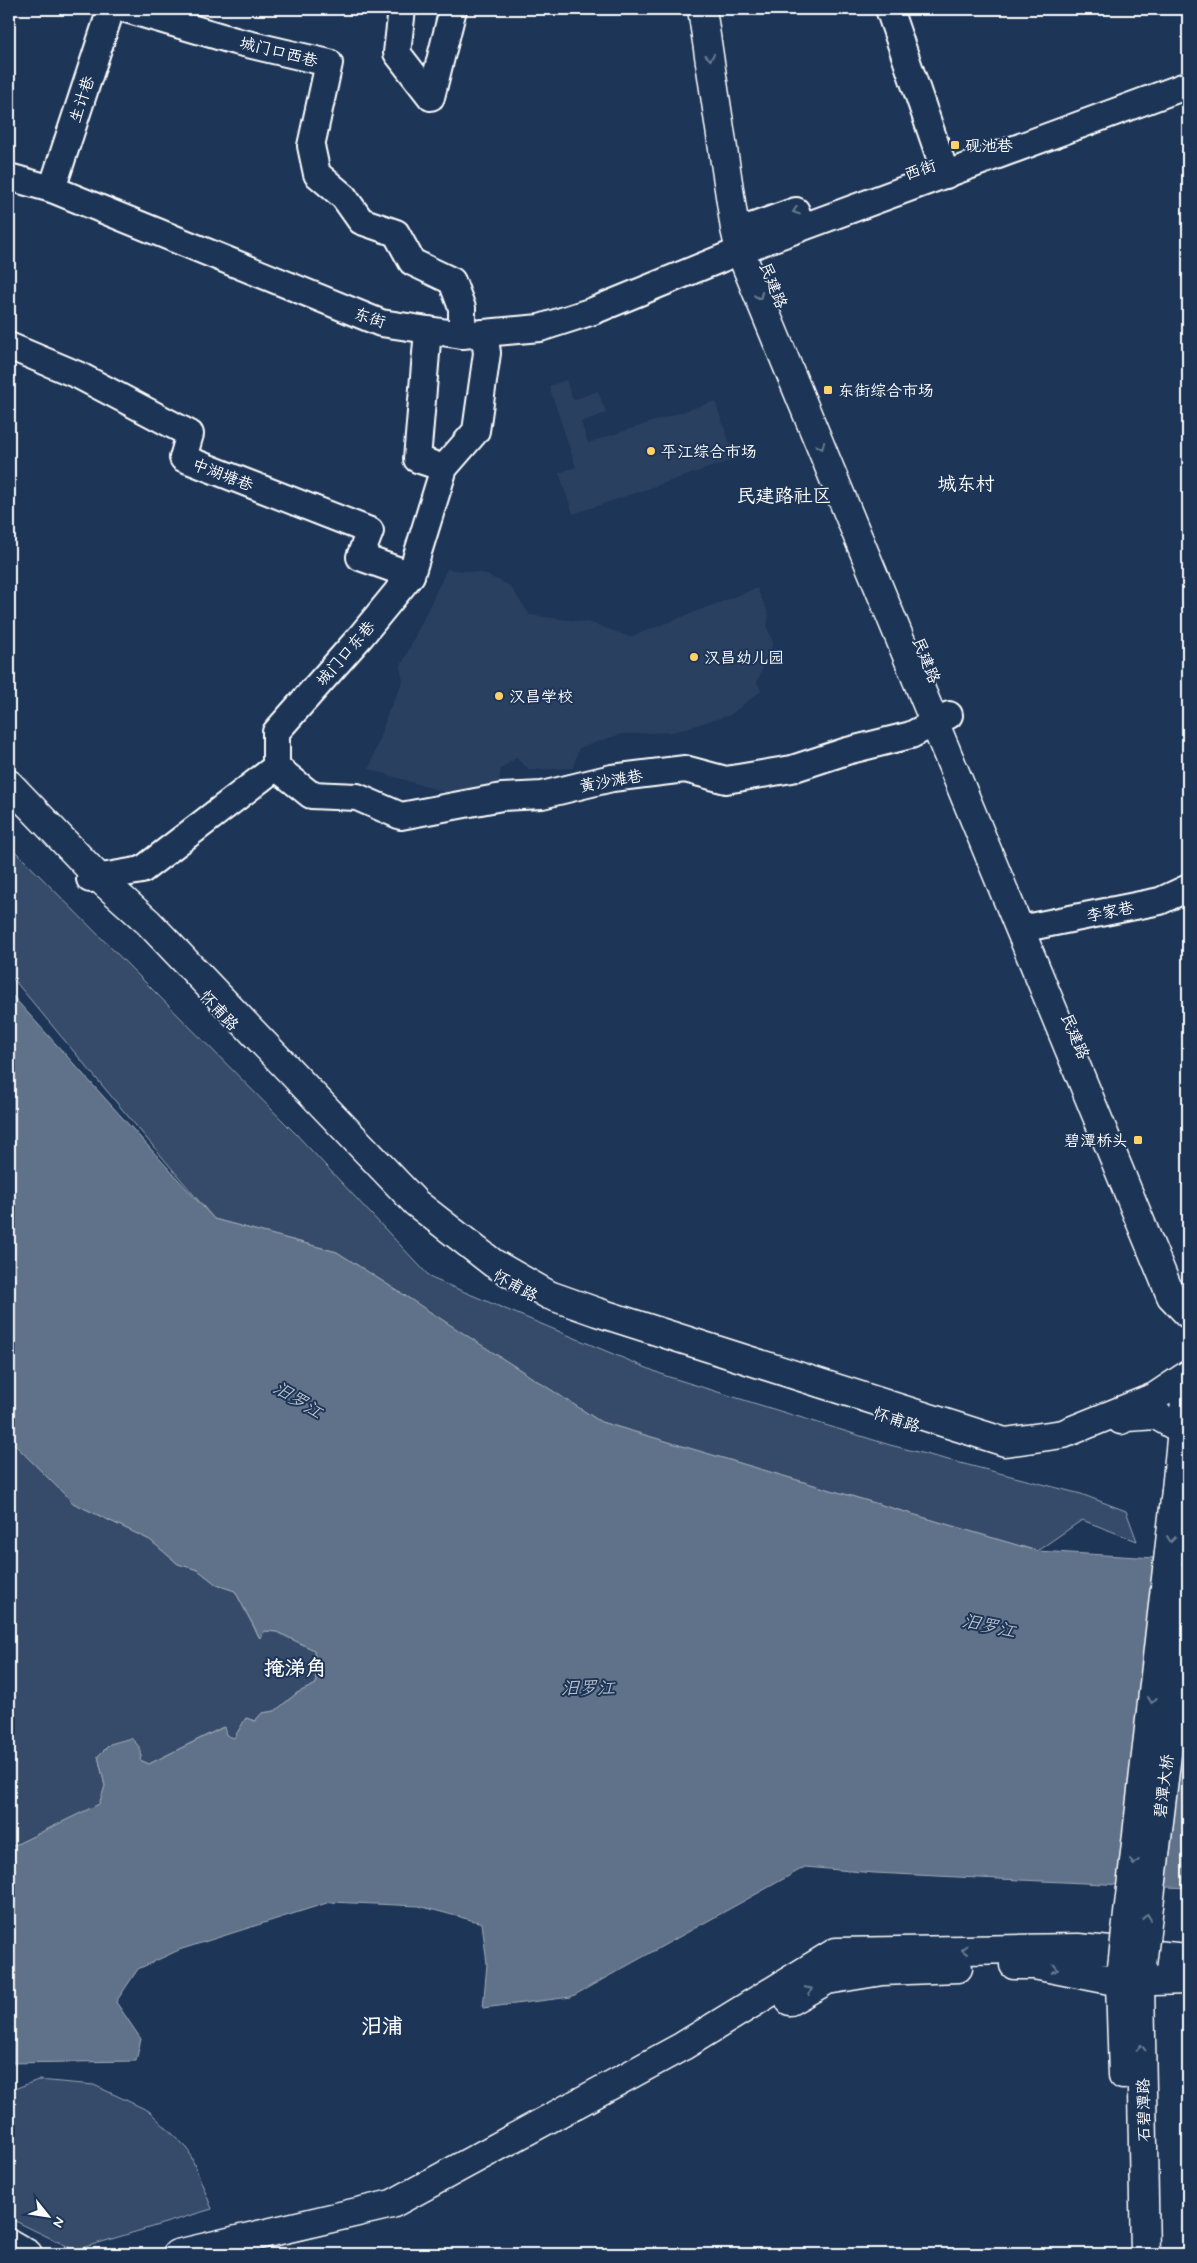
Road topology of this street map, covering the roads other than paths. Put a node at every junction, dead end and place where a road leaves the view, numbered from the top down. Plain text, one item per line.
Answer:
1 (111, 9) edge
2 (126, 9) edge
3 (402, 9) edge
4 (453, 9) edge
5 (702, 9) edge
6 (721, 9) edge
7 (888, 9) edge
8 (1188, 72) edge
9 (1188, 85) edge
10 (944, 168) junction
11 (9, 176) edge
12 (52, 189) junction
13 (747, 237) junction
14 (428, 330) junction
15 (473, 334) junction
16 (9, 346) edge
17 (444, 468) junction
18 (410, 575) junction
19 (942, 720) junction
20 (276, 767) junction
21 (9, 784) edge
22 (9, 796) edge
23 (95, 878) junction
24 (1188, 888) edge
25 (1030, 927) junction
26 (1188, 1295) edge
27 (1188, 1314) edge
28 (1188, 1376) edge
29 (1188, 1394) edge
30 (1182, 1430) junction
31 (1188, 1578) edge
32 (1188, 1958) edge
33 (1131, 1974) junction
34 (1188, 1980) edge
35 (9, 2243) edge
36 (28, 2254) edge
37 (177, 2254) edge
38 (226, 2254) edge
39 (1129, 2254) edge
40 (1145, 2254) edge

1 - 12 street, 生计巷
2 - 15 street, 城门口西巷
3 - 4 street
5 -> 13 main road
6 - 13 main road, 民建路
7 - 10 street
8 - 10 street, 西街
9 - 10 street, 西街
10 - 13 street, 西街
11 - 12 street, 东街
12 - 14 street, 东街
13 - 15 street, 东街
13 - 19 main road, 民建路
14 - 15 street, 东街
14 - 17 street
15 - 17 street, 城门口东巷
16 - 18 street, 中湖塘巷
17 - 18 street, 城门口东巷
18 - 20 street, 城门口东巷
19 - 20 street, 黄沙滩巷
19 - 25 main road, 民建路
19 - 27 main road
20 - 23 street
21 - 23 main road
22 - 23 main road, 怀甫路
23 - 28 main road
23 - 30 main road, 怀甫路
24 - 25 street, 李家巷
25 - 26 main road, 民建路
29 - 30 main road
30 -> 33 main road, bridge
33 -> 31 main road, 碧潭大桥, bridge
32 -> 37 main road
33 - 34 main road
38 -> 33 main road
33 - 39 main road
40 -> 33 main road, 石碧潭路
35 - 36 main road

